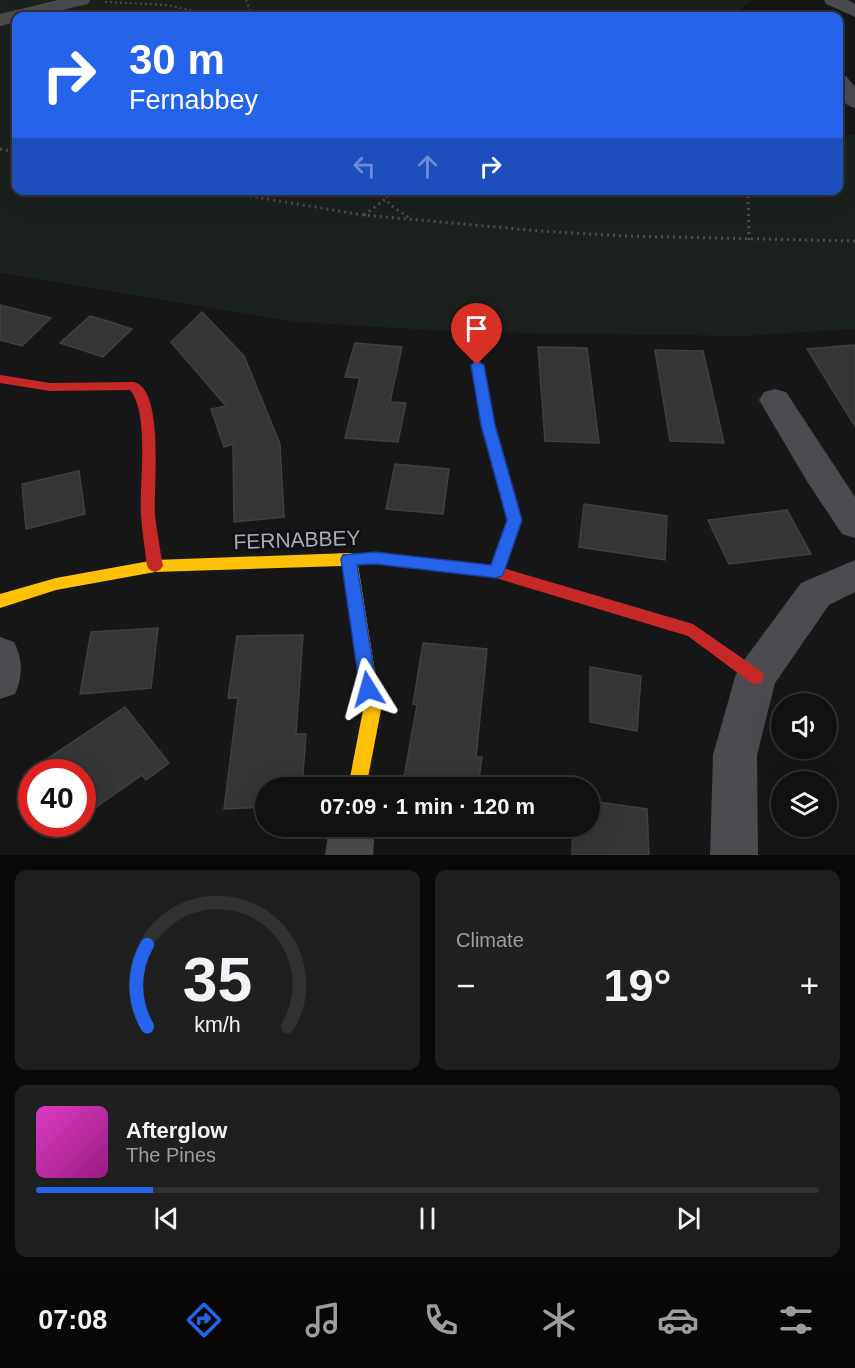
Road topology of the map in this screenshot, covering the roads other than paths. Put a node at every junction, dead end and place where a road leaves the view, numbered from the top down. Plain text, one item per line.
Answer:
1 (81, 0) edge
2 (833, 0) edge
3 (32, 12) edge
4 (852, 21) edge
5 (843, 87) edge
6 (855, 101) edge
7 (477, 365) dead end
8 (0, 379) edge
9 (776, 400) dead end
10 (855, 524) edge
11 (349, 559) junction
12 (155, 566) junction
13 (496, 572) junction
14 (855, 575) edge
15 (0, 601) edge
16 (0, 654) edge
17 (756, 677) junction
18 (0, 681) edge
19 (359, 777) edge
20 (351, 837) edge
21 (349, 855) edge
22 (734, 855) edge

1 - 3 street
2 - 4 street
5 - 6 street
7 - 13 street
8 - 12 street
9 - 10 street
11 - 12 street, FERNABBEY
11 - 13 street, FERNABBEY
11 - 19 street
12 - 15 street, FERNABBEY
13 - 17 street, FERNABBEY
14 - 17 street
16 - 18 street
17 - 22 street
20 - 21 street

